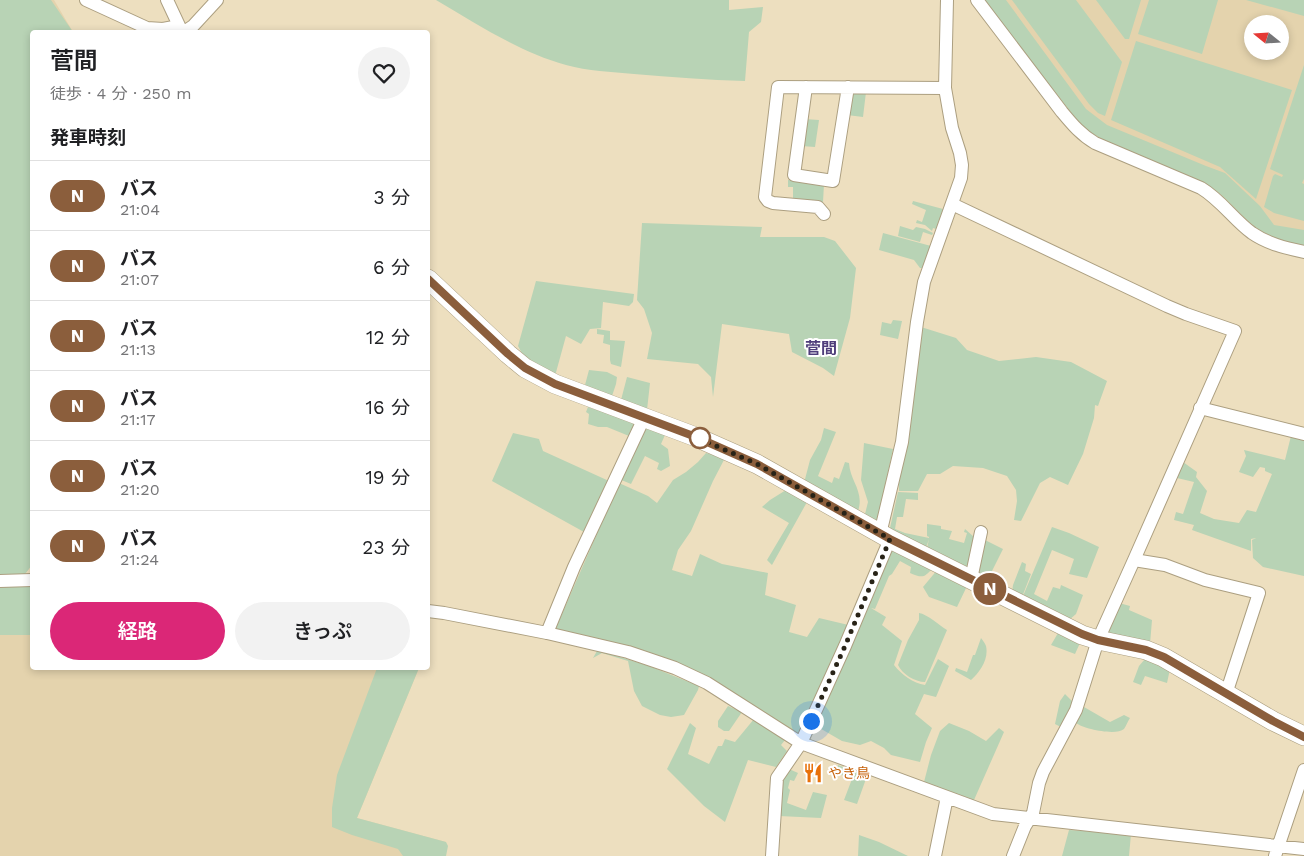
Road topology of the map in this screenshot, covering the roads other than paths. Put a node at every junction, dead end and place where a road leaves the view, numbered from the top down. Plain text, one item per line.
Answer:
1 (86, 0) edge
2 (167, 0) edge
3 (217, 0) edge
4 (947, 0) edge
5 (977, 0) edge
6 (182, 30) edge
7 (806, 87) junction
8 (848, 87) junction
9 (945, 88) junction
10 (952, 204) junction
11 (824, 214) dead end
12 (1304, 252) edge
13 (430, 281) edge
14 (1200, 408) junction
15 (644, 418) junction
16 (1304, 434) edge
17 (981, 532) dead end
18 (885, 536) junction
19 (1134, 560) junction
20 (30, 578) edge
21 (970, 580) junction
22 (0, 582) edge
23 (430, 611) edge
24 (547, 633) junction
25 (1098, 640) junction
26 (1226, 694) junction
27 (1304, 736) edge
28 (801, 743) junction
29 (1304, 770) edge
30 (947, 797) junction
31 (1030, 818) junction
32 (1304, 849) edge
33 (1277, 851) edge
34 (772, 856) edge
35 (935, 856) edge
36 (1013, 856) edge

1 - 6 street
2 - 6 street
3 - 6 street
4 - 9 street
5 - 12 street
7 - 8 street
7 - 8 street
7 - 11 street
8 - 9 street
9 - 10 street
10 - 14 street
10 - 18 street
13 - 15 street
14 - 16 street
14 - 19 street
15 - 18 street
15 - 24 street
17 - 21 street
18 - 21 street
18 - 28 street
19 - 25 street
19 - 26 street
20 - 22 street
21 - 25 street
23 - 24 street
24 - 28 street
25 - 26 street
25 - 31 street
26 - 27 street
28 - 30 street
28 - 34 street
29 - 33 street
30 - 31 street
30 - 35 street
31 - 33 street
31 - 36 street
32 - 33 street

